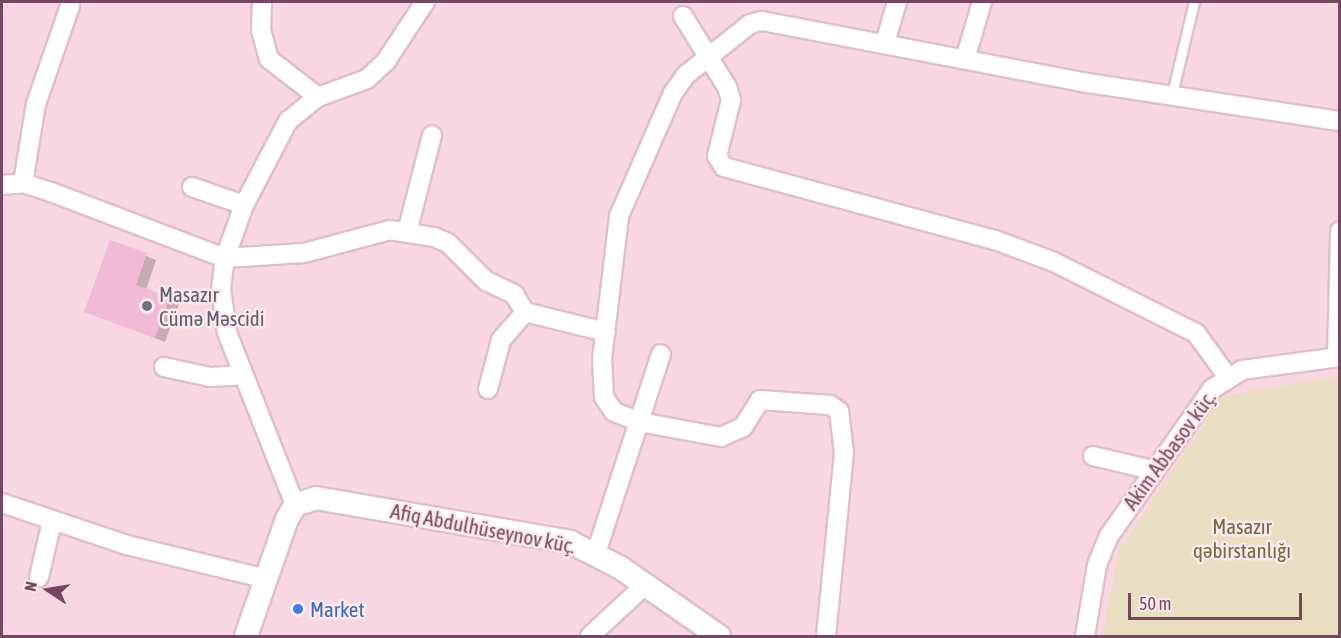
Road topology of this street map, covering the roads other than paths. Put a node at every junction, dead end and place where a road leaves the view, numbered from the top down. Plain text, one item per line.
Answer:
1 (262, 2) edge
2 (425, 2) edge
3 (897, 2) edge
4 (982, 2) edge
5 (1194, 2) edge
6 (70, 6) dead end
7 (683, 16) dead end
8 (885, 43) junction
9 (708, 56) junction
10 (965, 60) junction
11 (1172, 94) junction
12 (318, 97) junction
13 (1340, 121) edge
14 (432, 135) dead end
15 (23, 183) junction
16 (2, 185) edge
17 (192, 187) dead end
18 (244, 205) junction
19 (1340, 231) edge
20 (407, 232) junction
21 (225, 258) junction
22 (525, 312) junction
23 (606, 332) junction
24 (661, 354) dead end
25 (1338, 357) edge
26 (164, 367) dead end
27 (243, 375) junction
28 (1227, 376) junction
29 (488, 389) dead end
30 (640, 422) junction
31 (1093, 456) dead end
32 (1152, 470) junction
33 (2, 503) edge
34 (295, 505) junction
35 (52, 521) junction
36 (596, 553) junction
37 (39, 577) dead end
38 (267, 579) junction
39 (644, 586) junction
40 (611, 629) edge
41 (246, 636) edge
42 (590, 636) edge
43 (719, 636) edge
44 (826, 636) edge
45 (1084, 636) edge

1 - 12 street
2 - 12 street
3 - 8 street
4 - 10 street
5 - 11 lane
6 - 15 street
7 - 9 street
8 - 9 street
8 - 10 street
9 - 23 street
9 - 28 street
10 - 11 street
11 - 13 street
12 - 18 street
14 - 20 street
15 - 16 street
15 - 21 street
17 - 18 street
18 - 21 street
19 - 25 street
20 - 21 street
20 - 22 street
21 - 27 street
22 - 23 street
22 - 29 street
23 - 30 street
24 - 30 street
25 - 28 street, Akim Abbasov küç.
26 - 27 street
27 - 34 street
28 - 32 street, Akim Abbasov küç.
30 - 36 street
30 - 44 street
31 - 32 street
32 - 45 street, Akim Abbasov küç.
33 - 35 street
34 - 36 street, Afiq Abdulhüseynov küç.
34 - 38 street
35 - 37 street
35 - 38 street
36 - 39 street, Afiq Abdulhüseynov küç.
38 - 41 street
39 - 40 street
39 - 43 street, Afiq Abdulhüseynov küç.
40 - 42 street

